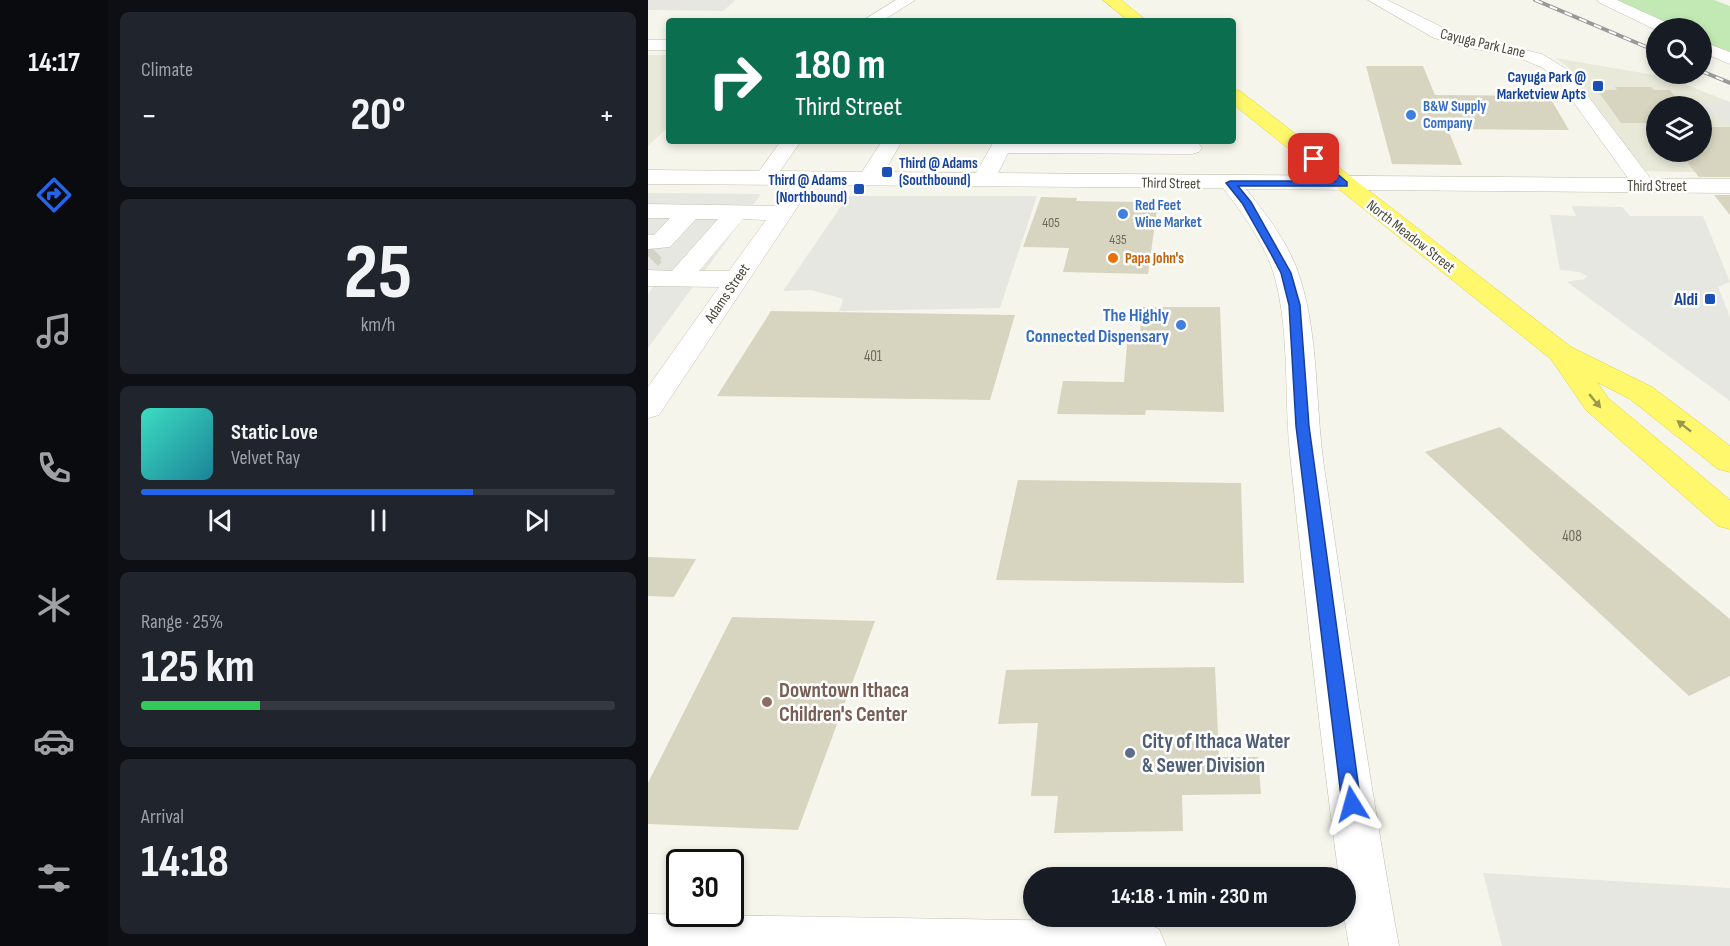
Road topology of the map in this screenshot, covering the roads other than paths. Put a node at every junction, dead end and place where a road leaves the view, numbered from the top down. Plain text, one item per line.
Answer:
1 (907, 0) edge
2 (1111, 0) edge
3 (1376, 0) edge
4 (1605, 0) edge
5 (875, 18) edge
6 (1135, 18) edge
7 (1646, 19) edge
8 (648, 45) edge
9 (666, 45) edge
10 (1712, 51) edge
11 (1730, 59) edge
12 (1236, 98) edge
13 (789, 144) edge
14 (890, 144) edge
15 (1118, 148) junction
16 (1192, 148) dead end
17 (648, 177) edge
18 (765, 178) junction
19 (806, 178) junction
20 (869, 179) junction
21 (984, 180) junction
22 (1107, 182) junction
23 (1230, 183) junction
24 (1344, 184) junction
25 (1645, 186) junction
26 (1730, 186) edge
27 (648, 211) edge
28 (689, 212) junction
29 (737, 212) junction
30 (782, 213) junction
31 (654, 245) edge
32 (648, 278) edge
33 (679, 278) junction
34 (737, 279) junction
35 (1561, 353) junction
36 (648, 408) edge
37 (1730, 462) edge
38 (1730, 518) edge
39 (648, 938) edge
40 (1141, 946) edge
41 (1374, 946) edge

1 - 5 street
2 - 6 highway
3 - 25 street, Cayuga Park Lane
4 - 7 street
8 - 9 street
10 - 11 street
12 - 24 highway, North Meadow Street
13 - 18 street
14 - 20 street
15 - 16 street
15 - 21 street
15 - 22 street
17 - 18 street, Third Street
18 - 19 street, Third Street
19 - 20 street, Third Street
19 - 30 street, Adams Street
20 - 21 street, Third Street
21 - 22 street, Third Street
22 - 23 street, Third Street
23 - 24 street, Third Street
23 - 41 street
24 - 25 street, Third Street
24 - 35 highway, North Meadow Street
25 - 26 street, Third Street
27 - 28 street
28 - 29 street
28 - 31 street
29 - 30 street
29 - 33 street
30 - 34 street, Adams Street
32 - 33 street
33 - 34 street
34 - 36 street, Adams Street
37 -> 35 highway, North Meadow Street
35 -> 38 highway, North Meadow Street
39 - 40 street

